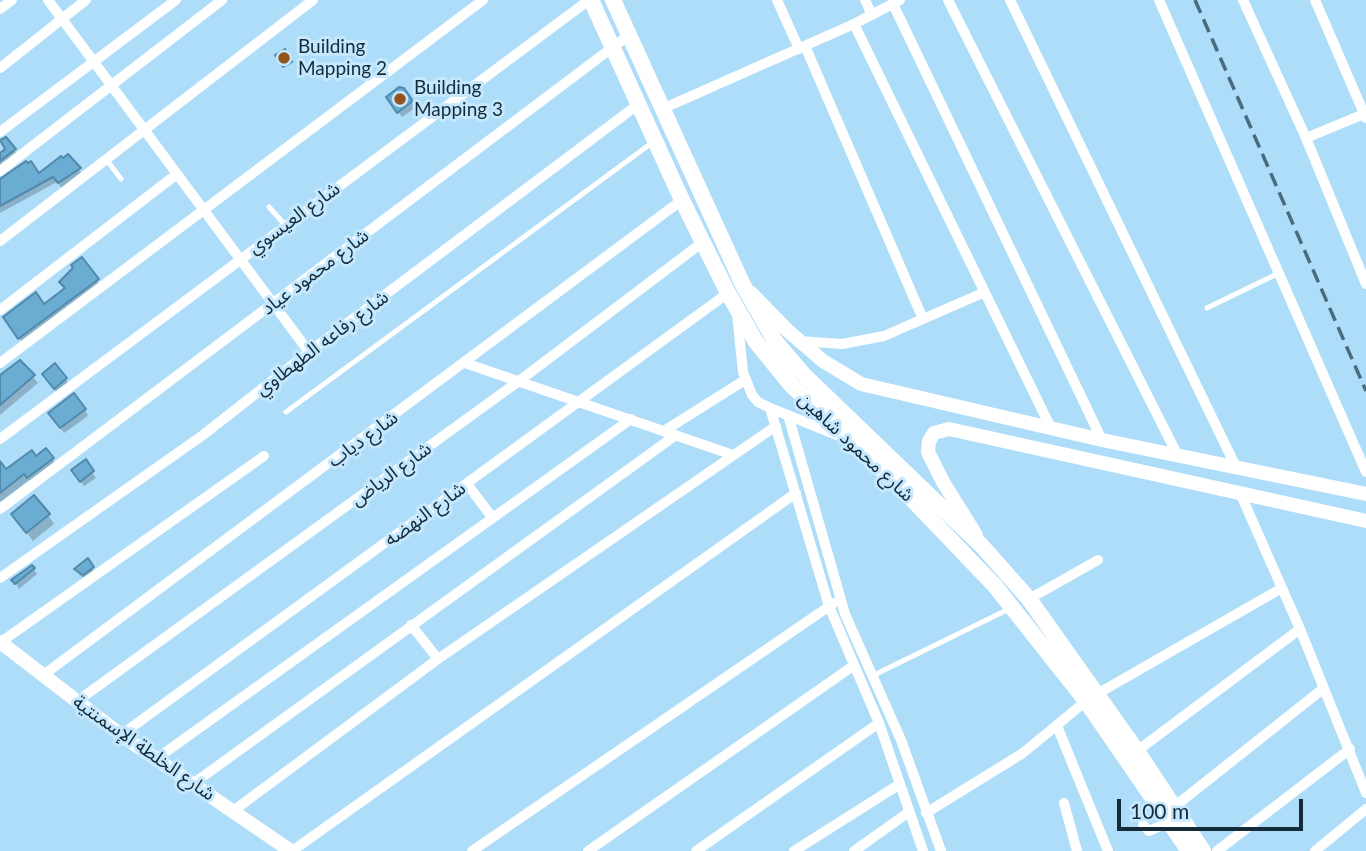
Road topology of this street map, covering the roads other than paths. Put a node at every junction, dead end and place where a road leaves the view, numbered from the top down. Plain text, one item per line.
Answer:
1 (12, 0) edge
2 (48, 0) edge
3 (86, 0) edge
4 (176, 0) edge
5 (222, 0) edge
6 (313, 0) edge
7 (483, 0) edge
8 (590, 0) edge
9 (613, 0) edge
10 (777, 0) edge
11 (865, 0) edge
12 (948, 0) edge
13 (1010, 0) edge
14 (1159, 0) edge
15 (1242, 0) edge
16 (1315, 0) edge
17 (897, 2) edge
18 (0, 9) edge
19 (872, 15) junction
20 (61, 18) junction
21 (854, 24) junction
22 (629, 35) junction
23 (613, 47) junction
24 (802, 47) junction
25 (95, 63) junction
26 (0, 68) edge
27 (111, 86) junction
28 (640, 103) junction
29 (662, 109) junction
30 (1365, 115) edge
31 (144, 130) junction
32 (0, 132) edge
33 (1306, 138) junction
34 (656, 140) junction
35 (106, 159) junction
36 (0, 171) edge
37 (177, 174) junction
38 (121, 179) dead end
39 (682, 201) junction
40 (269, 207) dead end
41 (203, 209) junction
42 (285, 225) junction
43 (0, 241) edge
44 (703, 243) junction
45 (240, 258) junction
46 (1279, 273) junction
47 (1366, 284) edge
48 (743, 285) junction
49 (985, 292) junction
50 (732, 300) junction
51 (273, 304) junction
52 (1207, 308) dead end
53 (0, 310) edge
54 (923, 319) junction
55 (799, 341) junction
56 (309, 352) junction
57 (0, 363) edge
58 (465, 363) junction
59 (745, 380) junction
60 (519, 381) junction
61 (579, 402) junction
62 (770, 408) junction
63 (286, 412) dead end
64 (788, 415) junction
65 (631, 419) junction
66 (776, 426) junction
67 (1050, 426) junction
68 (670, 433) junction
69 (0, 439) edge
70 (1101, 440) junction
71 (851, 441) junction
72 (796, 442) junction
73 (783, 445) junction
74 (733, 455) junction
75 (264, 456) dead end
76 (1178, 456) junction
77 (1236, 467) junction
78 (1366, 472) edge
79 (467, 484) junction
80 (796, 493) junction
81 (1366, 494) edge
82 (1241, 495) junction
83 (0, 509) edge
84 (492, 517) junction
85 (1366, 521) edge
86 (982, 546) junction
87 (1098, 560) dead end
88 (0, 578) edge
89 (1282, 588) junction
90 (841, 599) junction
91 (1029, 599) junction
92 (829, 606) junction
93 (1013, 607) junction
94 (411, 625) junction
95 (1300, 629) junction
96 (0, 642) edge
97 (438, 659) junction
98 (853, 666) junction
99 (42, 676) junction
100 (872, 676) junction
101 (1324, 688) junction
102 (1091, 697) junction
103 (76, 702) junction
104 (879, 723) junction
105 (1057, 726) junction
106 (121, 735) junction
107 (1350, 749) junction
108 (1137, 751) junction
109 (156, 758) junction
110 (907, 758) junction
111 (893, 763) junction
112 (194, 783) junction
113 (900, 784) junction
114 (1366, 793) edge
115 (1064, 803) dead end
116 (1366, 809) edge
117 (233, 811) junction
118 (909, 813) junction
119 (926, 813) junction
120 (1171, 814) junction
121 (1143, 825) dead end
122 (289, 850) edge
123 (472, 851) edge
124 (588, 851) edge
125 (696, 851) edge
126 (794, 851) edge
127 (854, 851) edge
128 (923, 851) edge
129 (941, 851) edge
130 (1077, 851) edge
131 (1108, 851) edge
132 (1189, 851) edge
133 (1203, 851) edge
134 (1217, 851) edge
135 (1315, 851) edge

1 - 18 street
2 - 20 street
3 - 20 street
4 - 25 street
5 - 27 street
6 - 31 street
7 - 41 street
8 - 23 main road, شارع محمود شاهين
8 - 42 street, شارع العيسوي
9 - 22 main road, شارع محمود شاهين
10 - 24 street
11 - 19 street
12 - 76 street
13 - 77 street
14 - 46 street
15 - 33 street
16 - 30 street
17 - 19 street
17 - 70 street
19 - 21 street
20 - 25 street
20 - 26 street
21 - 24 street
21 - 49 street
22 - 23 street, شارع محمود عياد
22 - 29 main road, شارع محمود شاهين
23 - 28 main road, شارع محمود شاهين
23 - 51 street, شارع محمود عياد
24 - 29 street
24 - 54 street
25 - 27 street
25 - 32 street
27 - 31 street
27 - 36 street
28 - 34 main road, شارع محمود شاهين
28 - 56 street, شارع رفاعه الطهطاوي
29 - 48 main road, شارع محمود شاهين
30 - 33 street
31 - 35 street
31 - 37 street
33 - 47 street
34 - 39 main road, شارع محمود شاهين
34 - 63 lane
35 - 38 lane
35 - 43 street
37 - 41 street
37 - 53 street
39 - 44 main road, شارع محمود شاهين
39 - 58 street, شارع دياب
40 - 42 lane
41 - 45 street
41 - 57 street
42 - 45 street, شارع العيسوي
44 - 50 main road, شارع محمود شاهين
44 - 60 street, شارع الرياض
45 - 51 street
45 - 69 street, شارع العيسوي
46 - 52 lane
46 - 78 street
48 - 55 street
48 - 86 main road, شارع محمود شاهين
49 - 54 street
49 - 67 street
50 - 59 street
50 - 61 street, شارع النهضه
50 - 71 main road, شارع محمود شاهين
51 - 56 street
51 - 83 street, شارع محمود عياد
54 - 55 street
55 - 67 street
56 - 88 street, شارع رفاعه الطهطاوي
58 - 60 street
58 - 99 street, شارع دياب
59 - 62 street
59 - 68 street
60 - 61 street
60 - 103 street, شارع الرياض
61 - 65 street
61 - 79 street, شارع النهضه
62 - 64 street
62 - 66 street
64 - 71 street
64 - 72 street
65 - 68 street
65 - 84 street
66 - 73 street
66 - 74 street
67 - 70 street
68 - 74 street
68 - 94 street
70 - 76 street
71 - 93 main road, شارع محمود شاهين
72 - 73 street
72 - 90 street
73 - 80 street
74 - 97 street
75 - 96 street
76 - 77 street
77 - 81 street
79 - 84 street
79 - 106 street, شارع النهضه
80 - 92 street
80 - 122 street
82 - 85 street
82 - 86 street
82 - 89 street
84 - 109 street
86 - 91 main road, شارع محمود شاهين
87 - 91 street
89 - 95 street
89 - 102 street
90 - 92 street
90 - 100 street
91 - 102 main road, شارع محمود شاهين
92 - 98 street
92 - 123 street
93 - 100 lane
93 - 102 main road, شارع محمود شاهين
94 - 97 street
94 - 112 street
95 - 101 street
95 - 108 street
96 - 99 street, شارع الخلطة الإسمنتية
97 - 117 street
98 - 104 street
98 - 124 street
99 - 103 street, شارع الخلطة الإسمنتية
100 - 110 street
101 - 107 street
101 - 120 street
102 - 105 street
102 - 108 main road, شارع محمود شاهين
102 - 120 main road, شارع محمود شاهين
103 - 106 street, شارع الخلطة الإسمنتية
104 - 111 street
104 - 125 street
105 - 119 street
105 - 131 street
106 - 109 street, شارع الخلطة الإسمنتية
107 - 114 street
107 - 134 street
108 - 120 main road, شارع محمود شاهين
109 - 112 street, شارع الخلطة الإسمنتية
110 - 111 street
110 - 119 street
111 - 113 street
112 - 117 street, شارع الخلطة الإسمنتية
113 - 118 street
113 - 126 street
115 - 130 street
116 - 135 street
117 - 122 street, شارع الخلطة الإسمنتية
118 - 127 street
118 - 128 street
119 - 129 street
120 - 121 street
120 - 132 main road, شارع محمود شاهين
120 - 133 main road, شارع محمود شاهين

